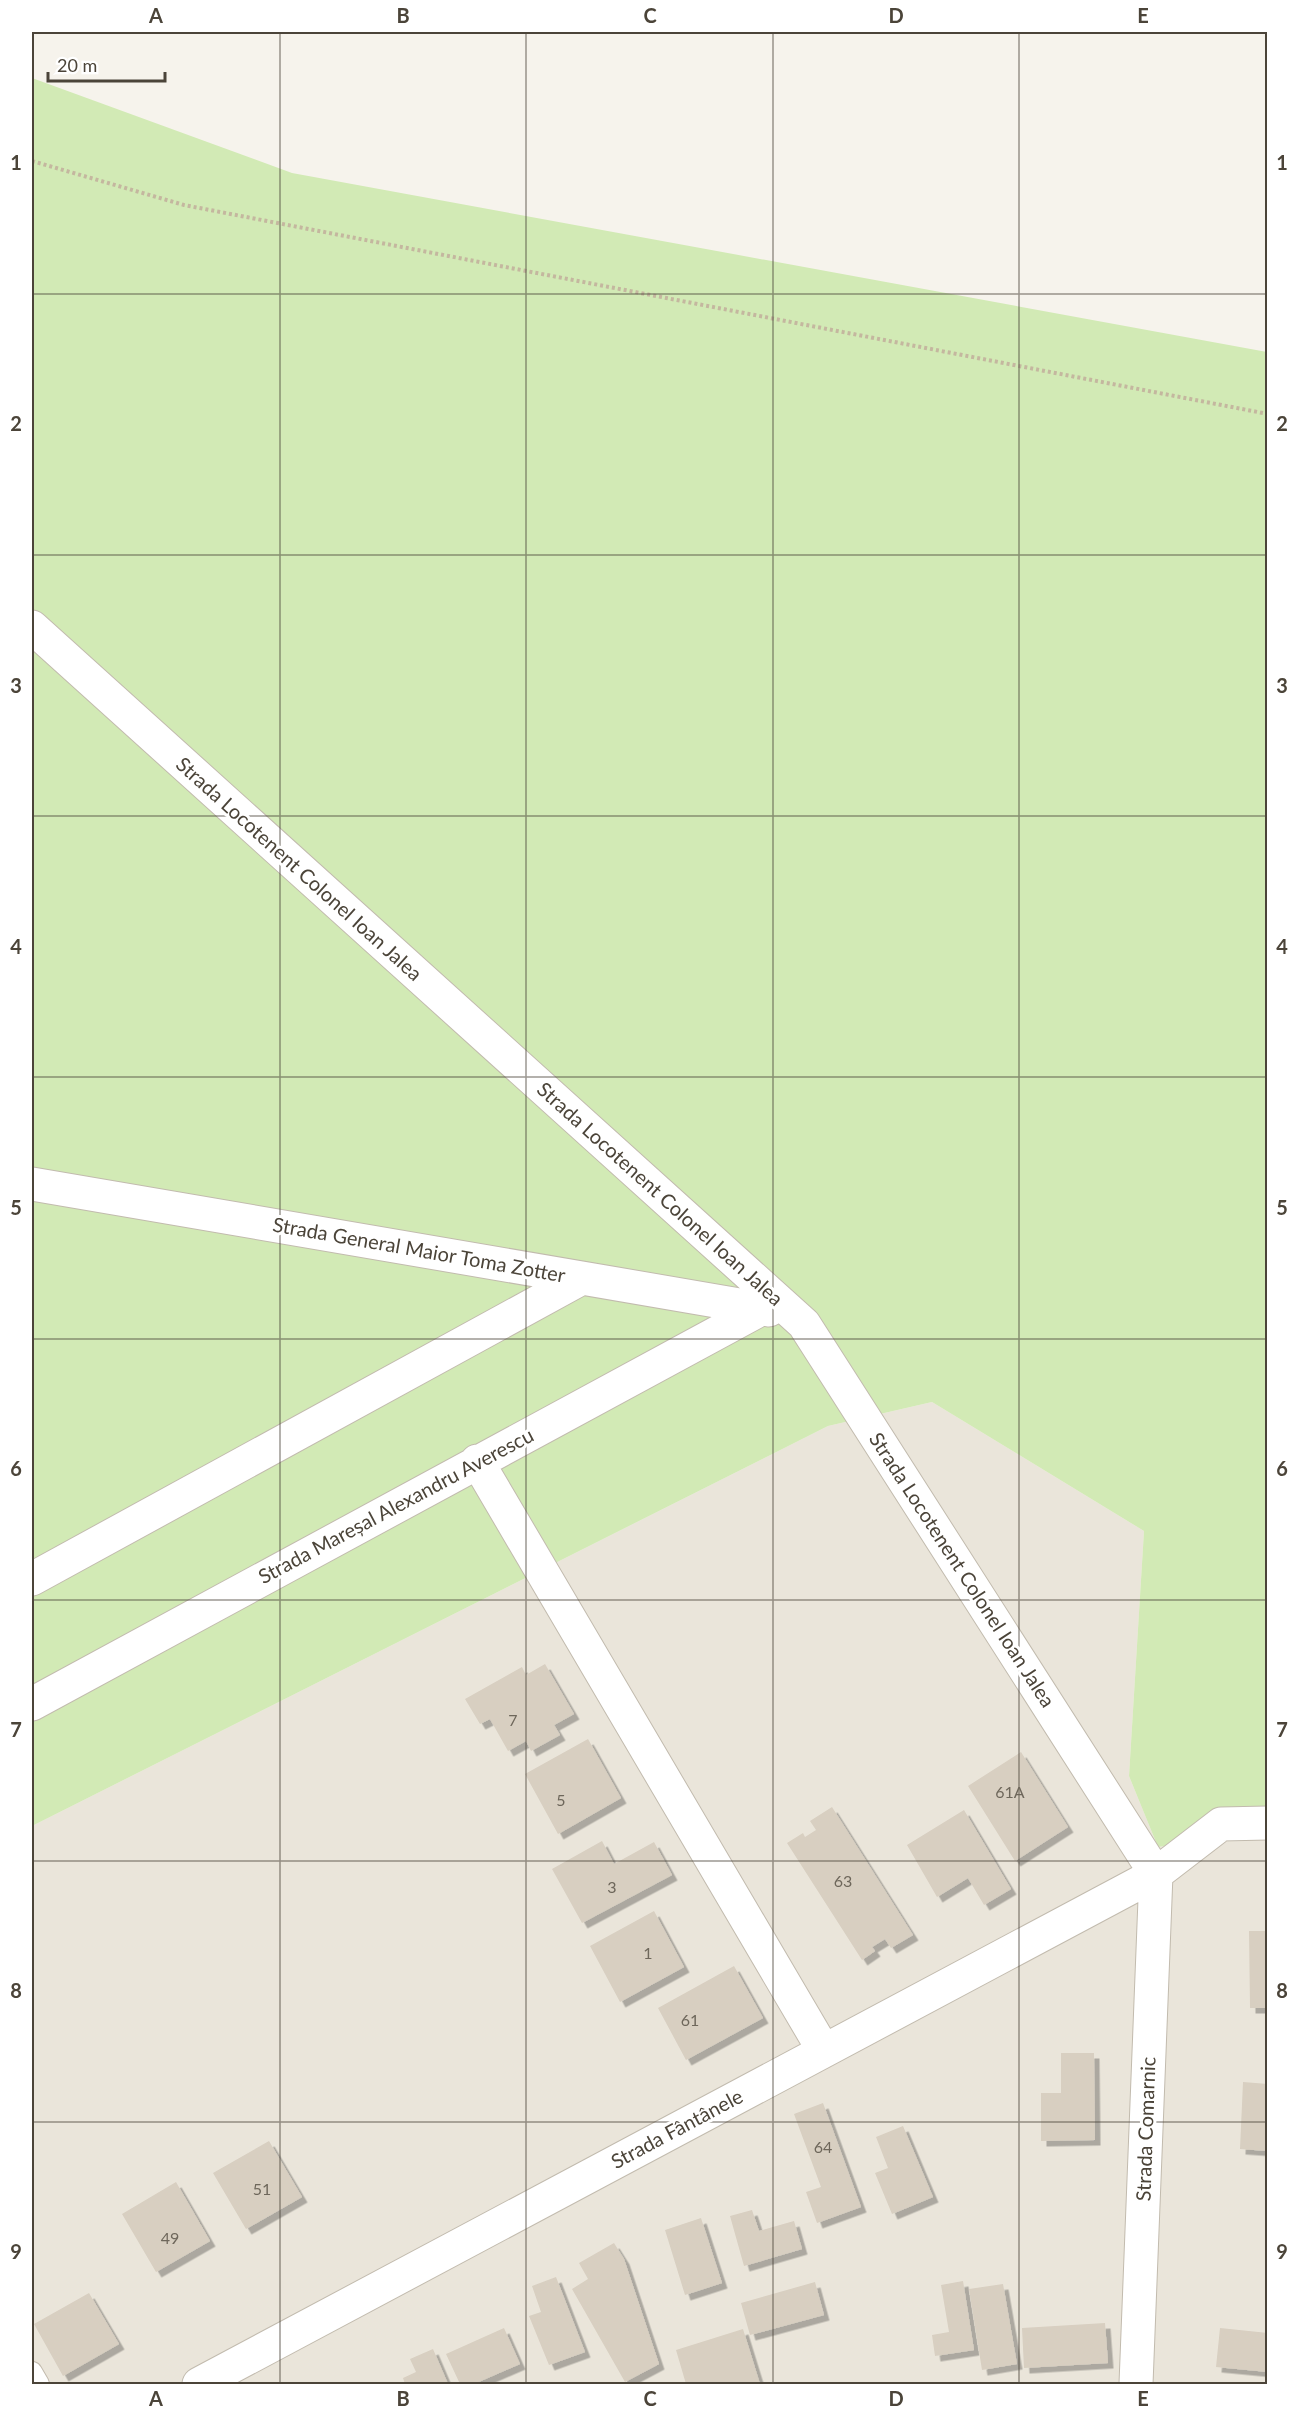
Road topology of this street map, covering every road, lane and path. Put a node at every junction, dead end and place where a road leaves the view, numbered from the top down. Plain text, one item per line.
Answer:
1 (32, 161) edge
2 (1268, 414) edge
3 (32, 627) edge
4 (32, 1184) edge
5 (582, 1278) junction
6 (761, 1309) junction
7 (804, 1324) junction
8 (477, 1461) junction
9 (32, 1579) edge
10 (32, 1704) edge
11 (1268, 1823) edge
12 (1156, 1874) junction
13 (824, 2050) junction
14 (32, 2372) edge
15 (39, 2385) edge
16 (199, 2385) edge
17 (1136, 2385) edge

1 - 2 path
3 - 7 street, Strada Locotenent Colonel Ioan Jalea
4 - 5 street, Strada General Maior Toma Zotter
5 - 6 street, Strada General Maior Toma Zotter
5 - 9 street
6 - 7 street, Strada General Maior Toma Zotter
6 - 8 street, Strada Mareșal Alexandru Averescu
7 - 12 street, Strada Locotenent Colonel Ioan Jalea
8 - 10 street, Strada Mareșal Alexandru Averescu
8 - 13 street
11 - 12 street, Strada Fântânele
12 - 13 street, Strada Fântânele
12 - 17 street, Strada Comarnic
13 - 16 street, Strada Fântânele
14 - 15 lane

